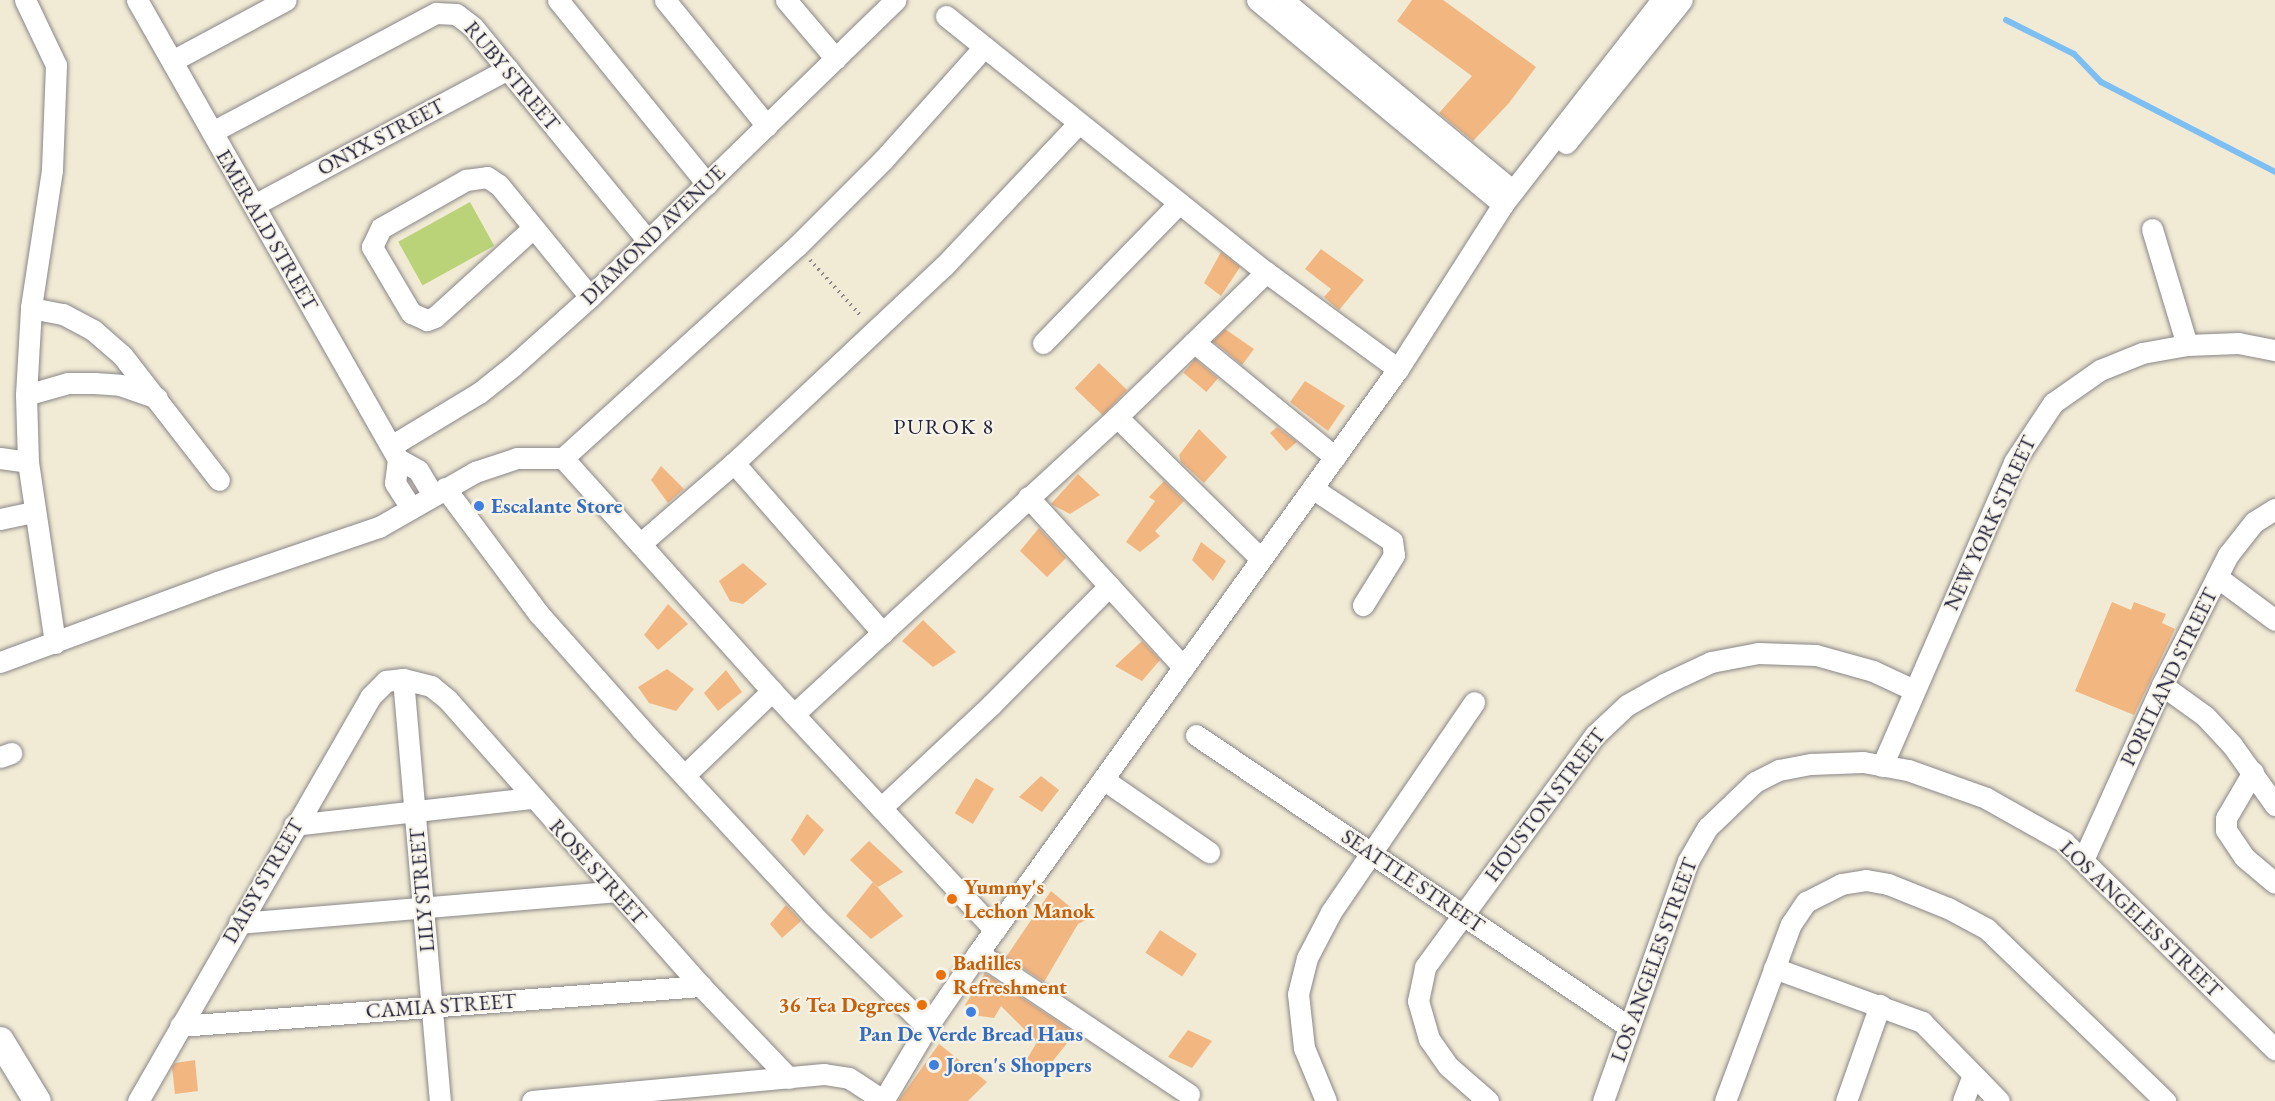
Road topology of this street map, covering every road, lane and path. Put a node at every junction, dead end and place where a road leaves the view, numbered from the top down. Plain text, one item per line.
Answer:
1 (25, 0) edge
2 (137, 0) edge
3 (286, 0) edge
4 (558, 0) edge
5 (664, 0) edge
6 (786, 0) edge
7 (895, 0) edge
8 (1257, 0) edge
9 (1662, 0) edge
10 (1682, 0) edge
11 (1281, 6) edge
12 (946, 16) dead end
13 (984, 47) junction
14 (836, 59) junction
15 (172, 61) junction
16 (508, 69) junction
17 (1078, 124) junction
18 (767, 126) junction
19 (212, 132) junction
20 (1532, 167) junction
21 (707, 184) junction
22 (1508, 197) junction
23 (1179, 203) junction
24 (254, 206) junction
25 (533, 228) junction
26 (2152, 230) dead end
27 (648, 241) junction
28 (797, 246) junction
29 (1266, 272) junction
30 (590, 297) junction
31 (31, 308) junction
32 (875, 331) junction
33 (1194, 342) junction
34 (1042, 343) dead end
35 (2187, 345) junction
36 (2275, 350) edge
37 (1398, 369) junction
38 (26, 395) junction
39 (158, 398) junction
40 (1117, 417) junction
41 (395, 453) junction
42 (1335, 457) junction
43 (0, 458) edge
44 (563, 458) junction
45 (28, 462) junction
46 (734, 463) junction
47 (219, 480) dead end
48 (1312, 488) junction
49 (439, 491) junction
50 (1028, 497) junction
51 (411, 508) junction
52 (2275, 509) edge
53 (34, 512) junction
54 (0, 519) edge
55 (640, 544) junction
56 (1261, 559) junction
57 (2217, 577) junction
58 (1109, 586) junction
59 (1363, 605) dead end
60 (2275, 620) edge
61 (883, 633) junction
62 (55, 643) junction
63 (0, 662) edge
64 (1184, 668) junction
65 (403, 679) junction
66 (2162, 685) junction
67 (1914, 690) junction
68 (772, 691) junction
69 (1474, 702) dead end
70 (794, 714) junction
71 (1196, 735) dead end
72 (1882, 766) junction
73 (2253, 772) junction
74 (685, 775) junction
75 (1103, 779) junction
76 (531, 798) junction
77 (2275, 805) edge
78 (881, 808) junction
79 (415, 812) junction
80 (294, 825) junction
81 (1209, 852) dead end
82 (1371, 853) junction
83 (2083, 860) junction
84 (2275, 883) edge
85 (617, 891) junction
86 (423, 908) junction
87 (1463, 915) junction
88 (239, 923) junction
89 (995, 930) junction
90 (978, 953) junction
91 (1774, 968) junction
92 (701, 987) junction
93 (1880, 1005) junction
94 (432, 1007) junction
95 (180, 1026) junction
96 (927, 1027) junction
97 (1629, 1027) junction
98 (0, 1040) edge
99 (2275, 1049) edge
100 (1973, 1076) junction
101 (789, 1078) junction
102 (1189, 1094) dead end
103 (37, 1101) edge
104 (138, 1101) edge
105 (440, 1101) edge
106 (532, 1101) edge
107 (884, 1101) edge
108 (1326, 1101) edge
109 (1488, 1101) edge
110 (1603, 1101) edge
111 (1725, 1101) edge
112 (1846, 1101) edge
113 (1963, 1101) edge
114 (1999, 1101) edge
115 (2165, 1101) edge

1 - 31 street
2 - 15 street, EMERALD STREET
3 - 15 street
4 - 21 street
5 - 18 street
6 - 14 street
7 - 14 street, DIAMOND AVENUE
8 - 11 street
9 - 20 street
10 - 20 street
11 - 22 street
12 - 13 street
13 - 17 street
13 - 28 street
14 - 18 street, DIAMOND AVENUE
15 - 19 street, EMERALD STREET
16 - 19 street, RUBY STREET
16 - 24 street, ONYX STREET
16 - 27 street, RUBY STREET
17 - 23 street
17 - 32 street
18 - 21 street, DIAMOND AVENUE
19 - 24 street, EMERALD STREET
20 - 22 street
21 - 27 street, DIAMOND AVENUE
22 - 37 street
23 - 29 street
23 - 34 street
24 - 41 street, EMERALD STREET
25 - 25 street
25 - 30 street
26 - 35 street
27 - 30 street, DIAMOND AVENUE
28 - 32 path
28 - 44 street
29 - 33 street
29 - 37 street
30 - 41 street, DIAMOND AVENUE
31 - 38 street
31 - 39 street
32 - 46 street
33 - 40 street
33 - 42 street
35 - 36 street, NEW YORK STREET
35 - 67 street, NEW YORK STREET
37 - 42 street
38 - 39 street
38 - 45 street
39 - 47 street
40 - 50 street
40 - 56 street
41 - 49 street, EMERALD STREET
41 - 51 street, EMERALD STREET
42 - 48 street
43 - 45 street
44 - 49 street
44 - 55 street
45 - 53 street
46 - 55 street
46 - 61 street
48 - 56 street
48 - 59 street
49 - 51 street
49 - 74 street, EMERALD STREET
50 - 58 street
50 - 61 street
51 - 62 street
52 - 57 street, PORTLAND STREET
53 - 54 street
53 - 62 street
55 - 68 street
56 - 64 street
57 - 60 street
57 - 66 street, PORTLAND STREET
58 - 64 street
58 - 78 street
61 - 70 street
62 - 63 street
64 - 75 street
65 - 76 street, ROSE STREET
65 - 79 street, LILY STREET
65 - 80 street, DAISY STREET
66 - 73 street
66 - 83 street, PORTLAND STREET
67 - 72 street, NEW YORK STREET
67 - 87 street, HOUSTON STREET
68 - 70 street
68 - 74 street
69 - 82 street
70 - 78 street
71 - 82 street, SEATTLE STREET
72 - 83 street, LOS ANGELES STREET
72 - 97 street, LOS ANGELES STREET
73 - 77 street
73 - 84 street
74 - 96 street, EMERALD STREET
75 - 81 street
75 - 89 street
76 - 79 street
76 - 85 street, ROSE STREET
78 - 89 street
79 - 80 street
79 - 86 street, LILY STREET
80 - 88 street, DAISY STREET
82 - 87 street, SEATTLE STREET
82 - 108 street
83 - 99 street, LOS ANGELES STREET
85 - 86 street
85 - 92 street, ROSE STREET
86 - 88 street
86 - 94 street, LILY STREET
87 - 97 street, SEATTLE STREET
87 - 109 street, HOUSTON STREET
88 - 95 street, DAISY STREET
89 - 90 street
90 - 96 street
90 - 102 street
91 - 93 street
91 - 111 street
91 - 115 street
92 - 94 street, CAMIA STREET
92 - 101 street, ROSE STREET
93 - 100 street
93 - 112 street
94 - 95 street, CAMIA STREET
94 - 105 street, LILY STREET
95 - 104 street, DAISY STREET
96 - 107 street
97 - 110 street, LOS ANGELES STREET
98 - 103 main road
100 - 113 street
100 - 114 street
101 - 106 street
101 - 107 street

